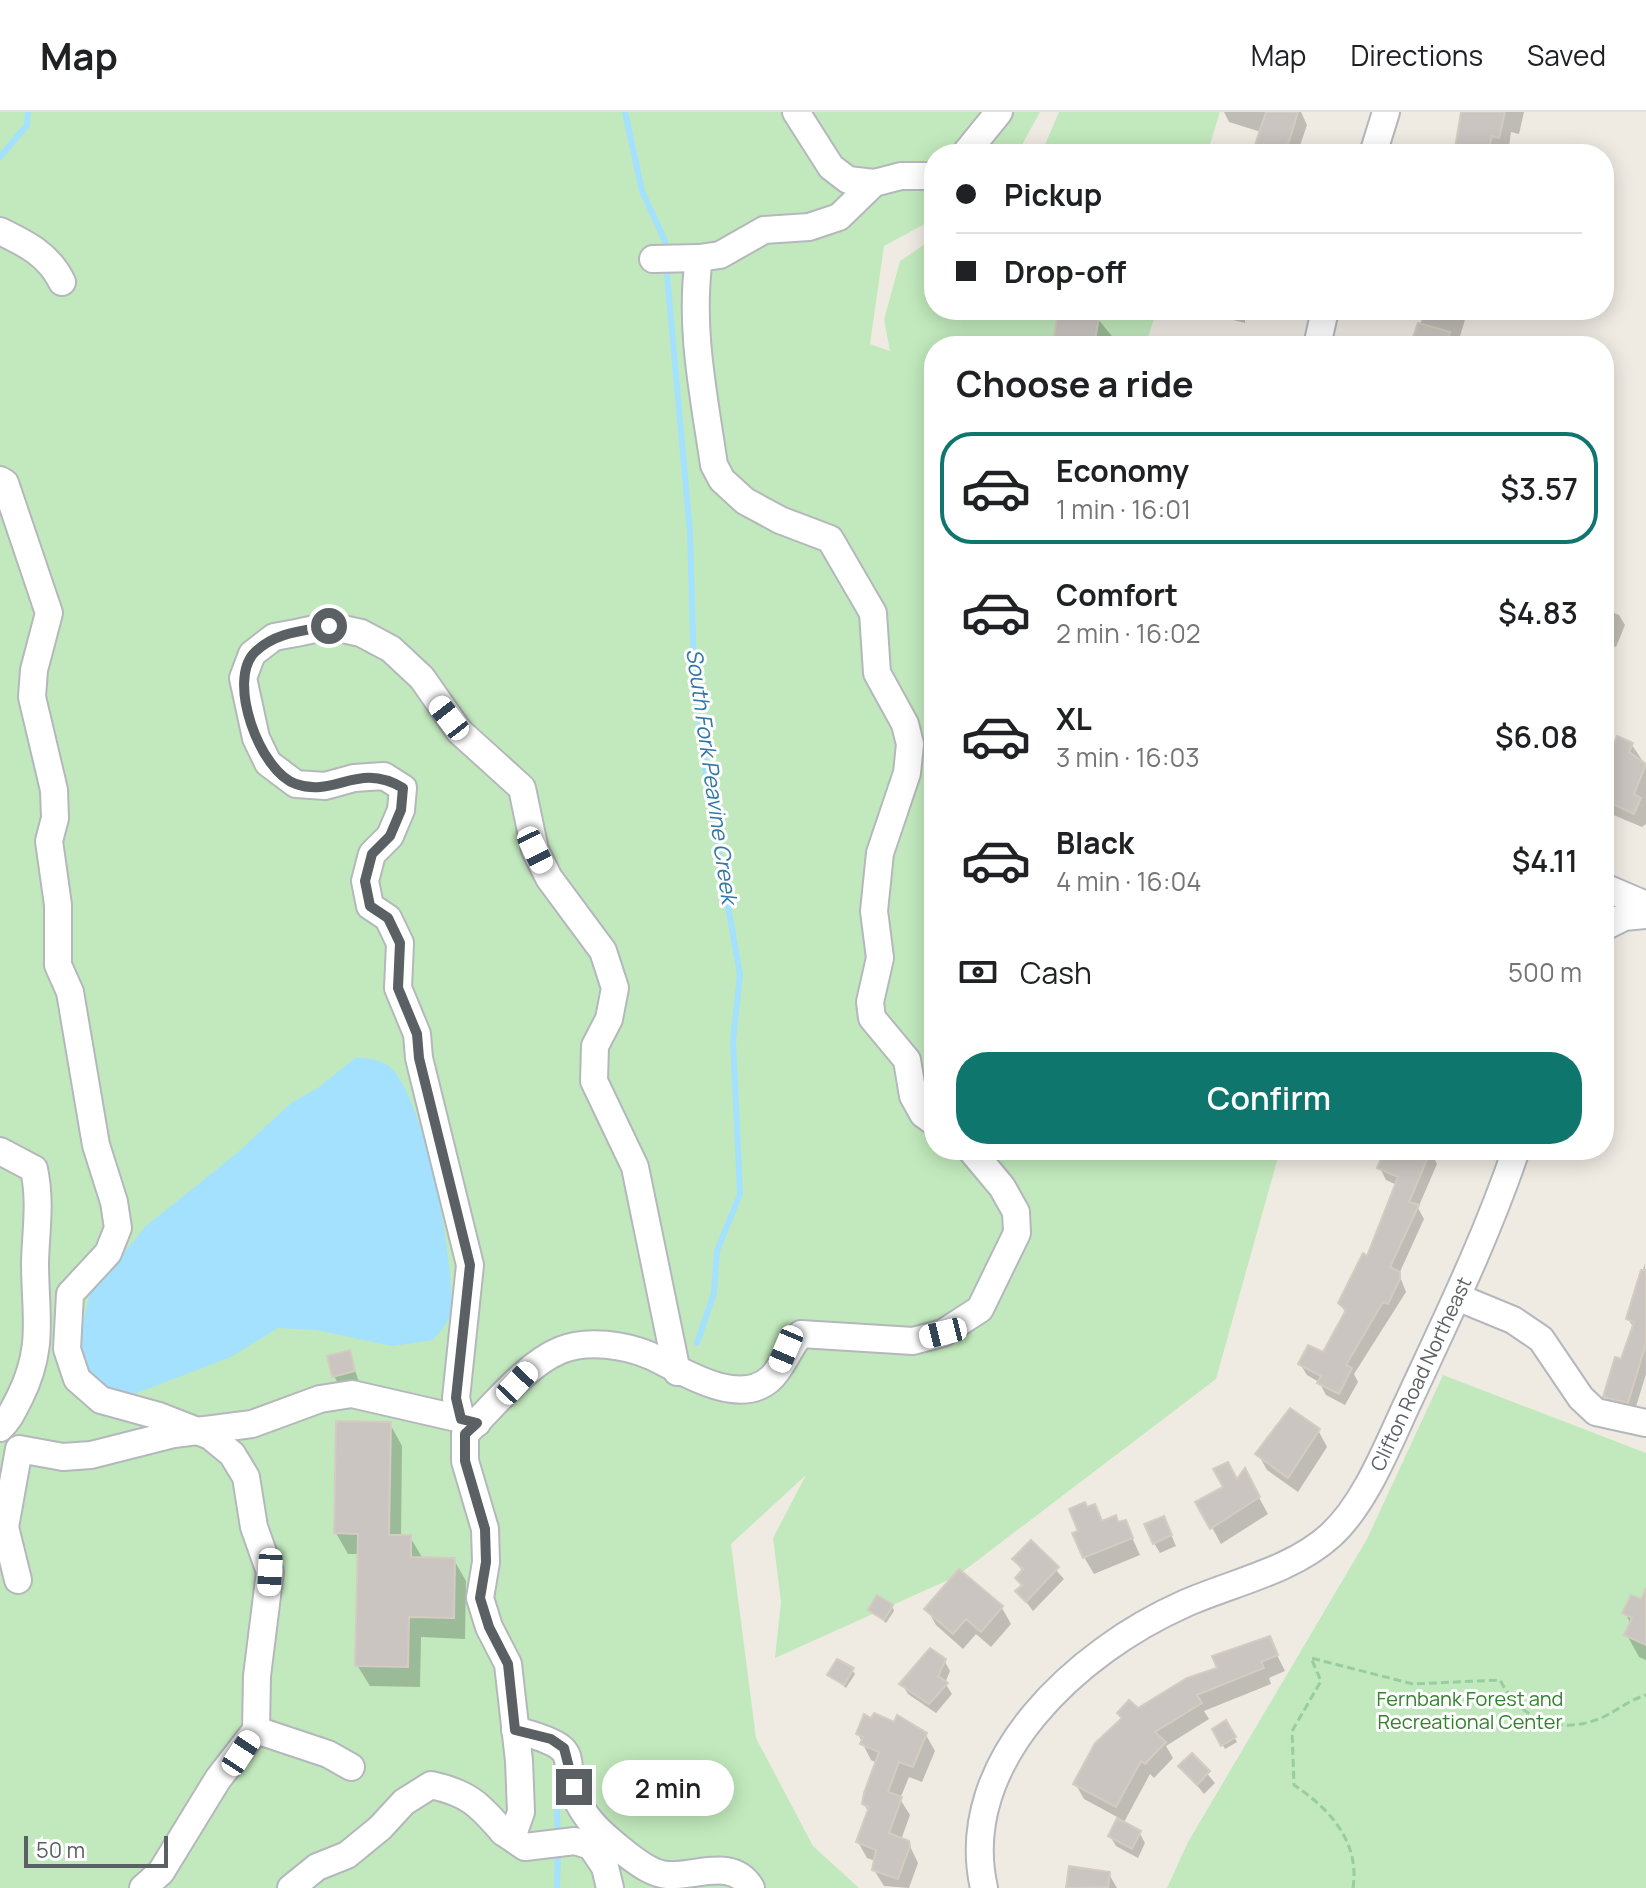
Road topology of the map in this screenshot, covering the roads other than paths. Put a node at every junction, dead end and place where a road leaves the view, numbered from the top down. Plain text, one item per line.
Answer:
1 (796, 112) edge
2 (999, 112) edge
3 (1386, 112) edge
4 (973, 144) edge
5 (1376, 144) edge
6 (924, 176) edge
7 (874, 183) junction
8 (0, 231) edge
9 (690, 258) junction
10 (653, 259) dead end
11 (62, 282) dead end
12 (0, 480) edge
13 (1614, 891) edge
14 (1646, 905) edge
15 (1646, 915) edge
16 (1614, 922) edge
17 (924, 1115) edge
18 (0, 1151) edge
19 (979, 1160) edge
20 (1512, 1160) edge
21 (1457, 1297) junction
22 (677, 1372) junction
23 (469, 1421) junction
24 (1646, 1423) edge
25 (0, 1428) edge
26 (199, 1433) junction
27 (9, 1443) edge
28 (18, 1580) dead end
29 (256, 1730) junction
30 (515, 1730) junction
31 (351, 1767) dead end
32 (503, 1832) junction
33 (143, 1888) edge
34 (291, 1888) edge
35 (610, 1888) edge
36 (751, 1888) edge
37 (984, 1888) edge

1 - 7 street
2 - 4 street
3 - 5 street
6 - 7 street
7 - 9 street
8 - 11 street
9 - 10 street
9 - 17 street
12 - 26 street
13 - 14 street
15 - 16 street
18 - 25 street
19 - 22 street
20 - 21 street, Clifton Road Northeast
21 - 24 street
21 - 37 street, Clifton Road Northeast
22 - 23 street
22 - 23 street
23 - 26 street
23 - 30 street
26 - 27 street
26 - 29 street
27 - 28 street
29 - 31 street
29 - 33 street
30 - 32 street
30 - 36 street
32 - 34 street
32 - 35 street

